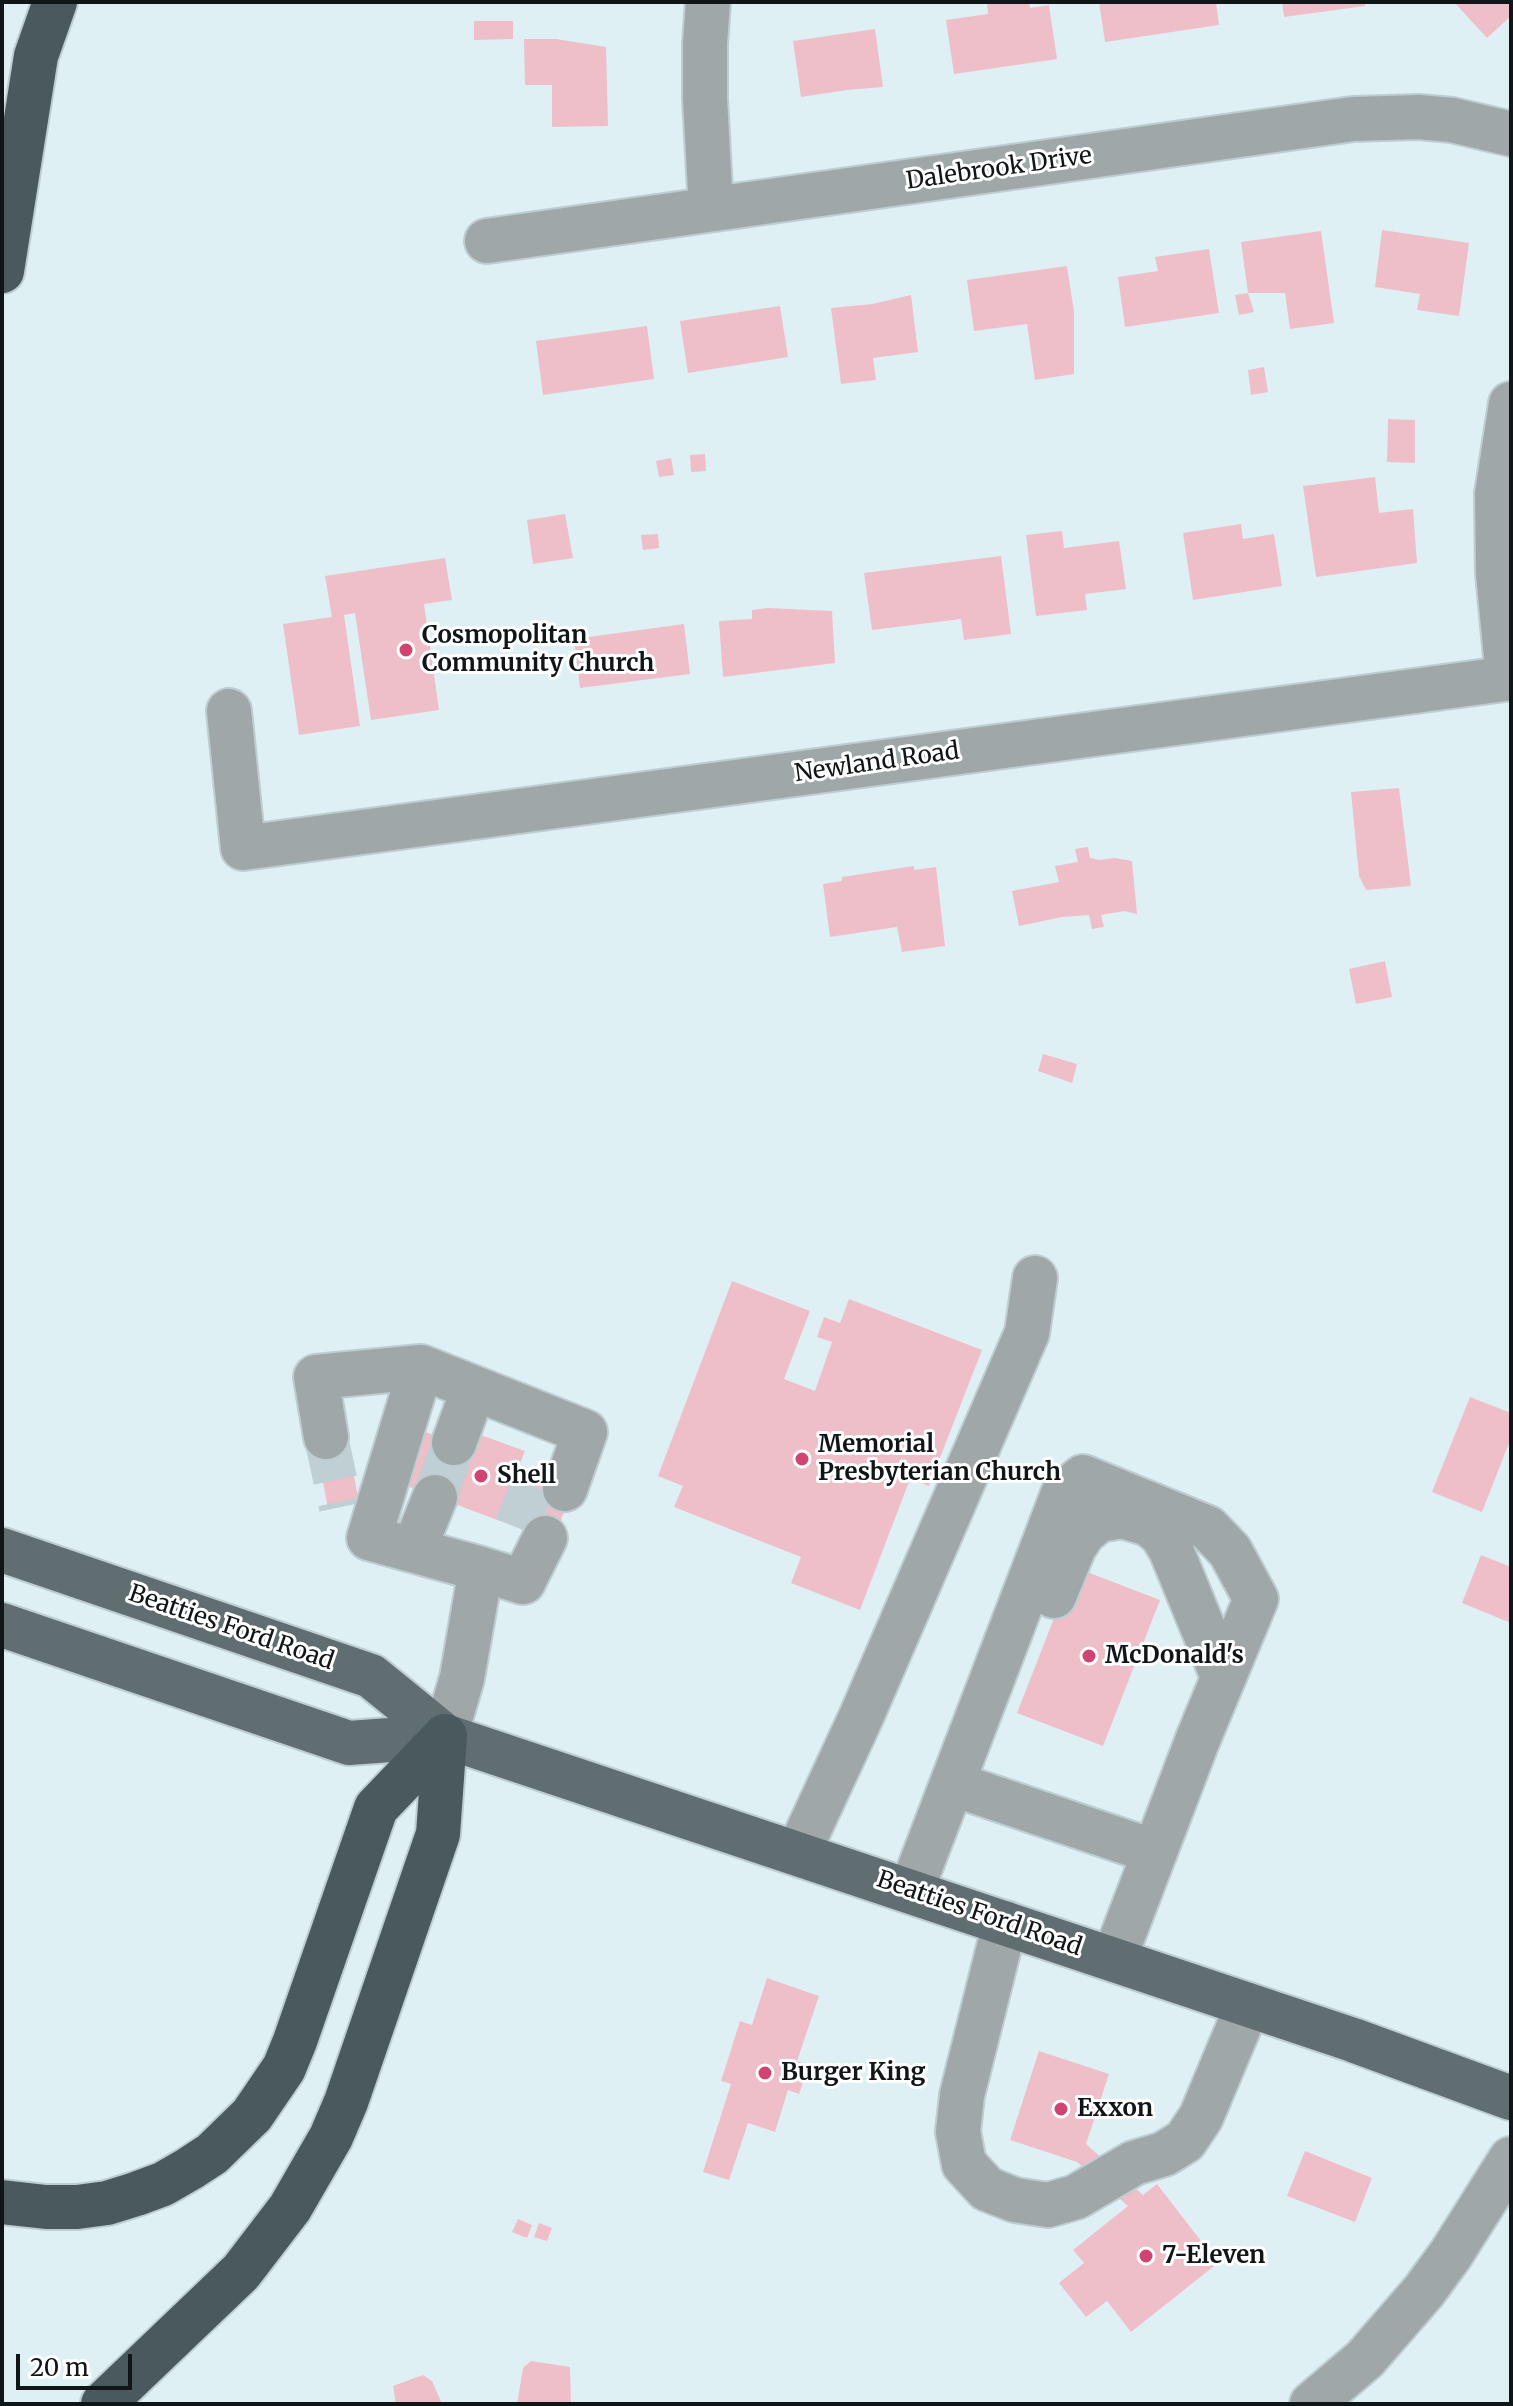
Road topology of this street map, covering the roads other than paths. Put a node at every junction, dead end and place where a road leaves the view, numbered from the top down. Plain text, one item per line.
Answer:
1 (43, 2) edge
2 (55, 2) edge
3 (708, 2) edge
4 (36, 56) junction
5 (1511, 134) edge
6 (711, 209) junction
7 (487, 241) dead end
8 (2, 271) edge
9 (1511, 404) edge
10 (1510, 678) edge
11 (229, 711) dead end
12 (1035, 1278) dead end
13 (421, 1367) junction
14 (474, 1388) junction
15 (326, 1437) tunnel mouth
16 (454, 1443) tunnel mouth
17 (550, 1484) tunnel mouth
18 (435, 1497) tunnel mouth
19 (531, 1533) tunnel mouth
20 (414, 1549) junction
21 (2, 1550) edge
22 (488, 1571) junction
23 (2, 1625) edge
24 (1223, 1677) junction
25 (975, 1724) junction
26 (445, 1736) junction
27 (953, 1784) junction
28 (1155, 1852) junction
29 (798, 1853) junction
30 (911, 1891) junction
31 (1005, 1923) junction
32 (1114, 1959) junction
33 (1248, 2005) junction
34 (1511, 2098) edge
35 (1511, 2159) edge
36 (2, 2202) edge
37 (103, 2404) edge
38 (1312, 2404) edge

1 - 4 highway
2 - 4 highway
3 - 6 street
4 - 8 highway
5 - 6 street, Dalebrook Drive
6 - 7 street, Dalebrook Drive
9 - 10 street
10 - 11 street, Newland Road
12 - 29 street
13 - 14 street
13 - 15 street
13 - 20 street
14 - 16 street
14 - 17 street
18 - 20 street
19 - 22 street
20 - 22 street
21 - 26 main road, Beatties Ford Road
22 - 26 street
23 - 26 main road, Beatties Ford Road
24 - 25 street
24 - 25 street
24 - 28 street
25 - 27 street
26 - 29 main road, Beatties Ford Road
26 - 36 highway
26 - 37 highway
27 - 28 street
27 - 30 street
28 - 32 street
29 - 30 main road, Beatties Ford Road
30 - 31 main road, Beatties Ford Road
31 - 32 main road, Beatties Ford Road
31 - 33 street
32 - 33 main road, Beatties Ford Road
33 - 34 main road, Beatties Ford Road
35 - 38 street

